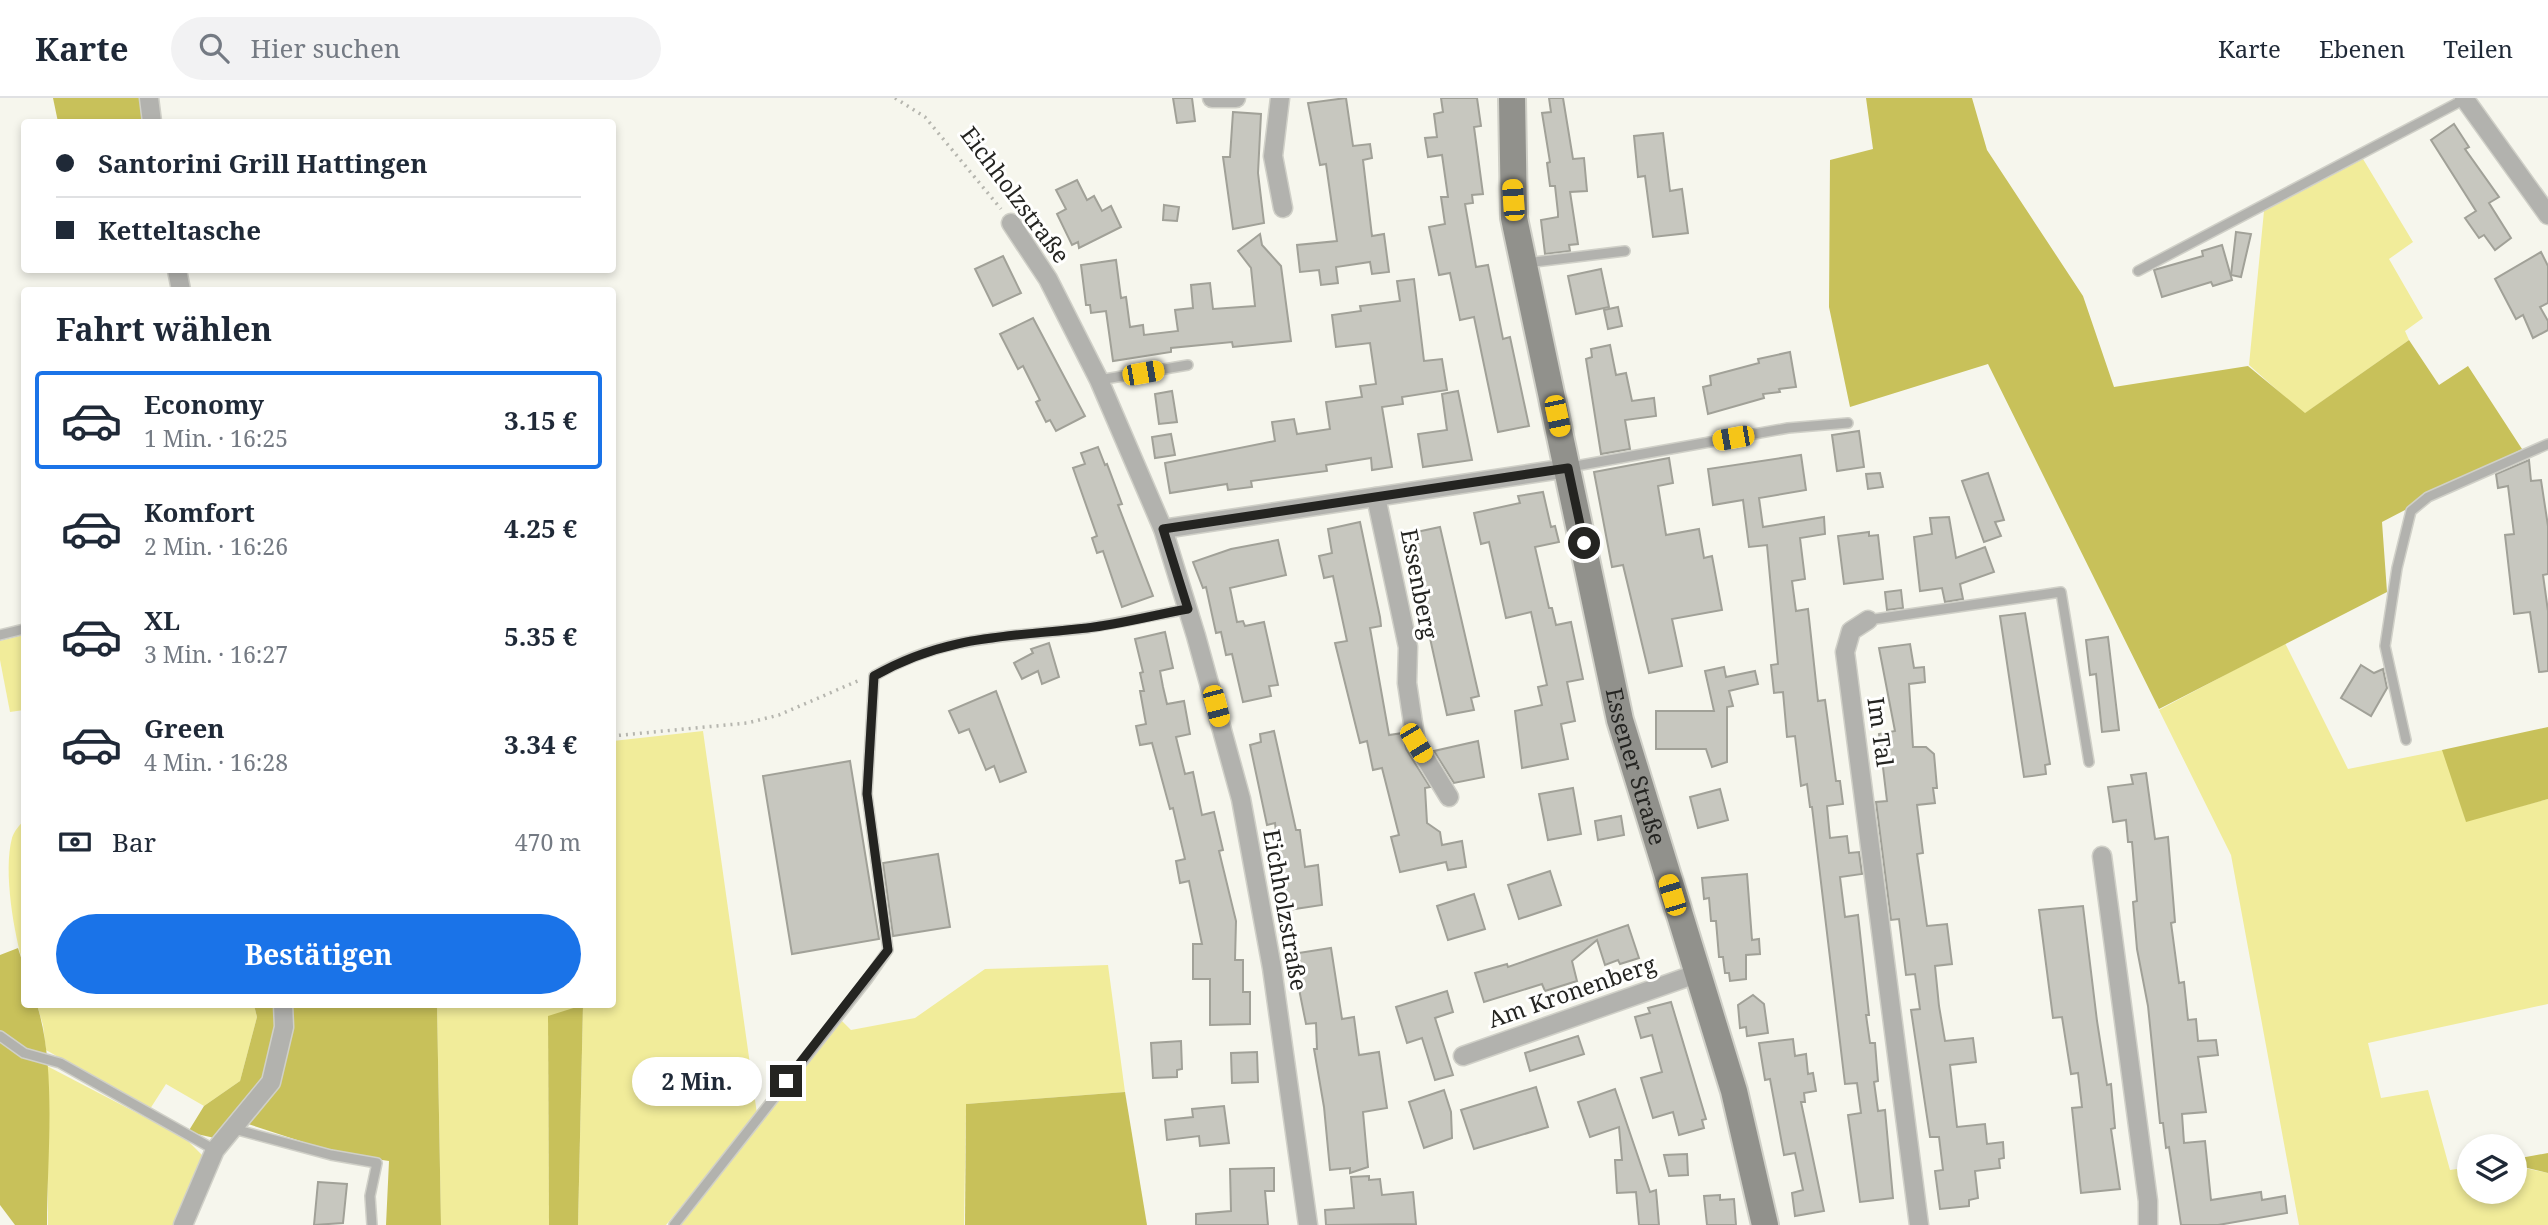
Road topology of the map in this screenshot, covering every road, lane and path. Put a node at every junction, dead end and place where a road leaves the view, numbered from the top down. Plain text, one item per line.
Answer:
1 (149, 98) edge
2 (895, 98) edge
3 (1212, 98) edge
4 (1236, 98) edge
5 (1280, 98) edge
6 (1512, 98) edge
7 (2465, 99) edge
8 (152, 119) edge
9 (1283, 208) dead end
10 (2548, 215) edge
11 (1011, 223) joint
12 (1625, 251) dead end
13 (1524, 263) junction
14 (2138, 271) dead end
15 (1188, 365) dead end
16 (1099, 380) junction
17 (1848, 423) dead end
18 (2548, 444) edge
19 (1568, 468) junction
20 (1376, 497) junction
21 (1163, 529) junction
22 (1188, 609) junction
23 (1868, 620) joint
24 (21, 630) edge
25 (0, 635) edge
26 (874, 676) junction
27 (616, 736) edge
28 (2406, 740) dead end
29 (2089, 762) dead end
30 (1449, 797) dead end
31 (2102, 856) dead end
32 (1696, 974) junction
33 (283, 1008) edge
34 (0, 1036) edge
35 (1463, 1056) dead end
36 (234, 1129) junction
37 (215, 1150) junction
38 (183, 1225) edge
39 (372, 1225) edge
40 (674, 1225) edge
41 (1308, 1225) edge
42 (1765, 1225) edge
43 (1919, 1225) edge
44 (2148, 1225) edge

1 - 8 street
2 - 11 path, Eichholzstraße
3 - 4 street
5 - 9 street
6 - 13 street, Essener Straße
7 - 10 street
7 - 14 lane
11 - 16 street, Eichholzstraße
12 - 13 lane
13 - 19 street, Essener Straße
15 - 16 lane
16 - 21 street, Eichholzstraße
17 - 19 lane
18 - 28 lane
19 - 20 street
19 - 32 street, Essener Straße
20 - 21 street
20 - 30 street, Essenberg
21 - 22 street, Eichholzstraße
22 - 26 lane
22 - 41 street, Eichholzstraße
23 - 29 lane, Im Tal
23 - 43 street, Im Tal
24 - 25 lane
26 - 27 path
26 - 40 lane
31 - 44 street
32 - 35 street, Am Kronenberg
32 - 42 street, Essener Straße
33 - 36 street
34 - 37 lane
36 - 37 street
36 - 39 lane
37 - 38 street

